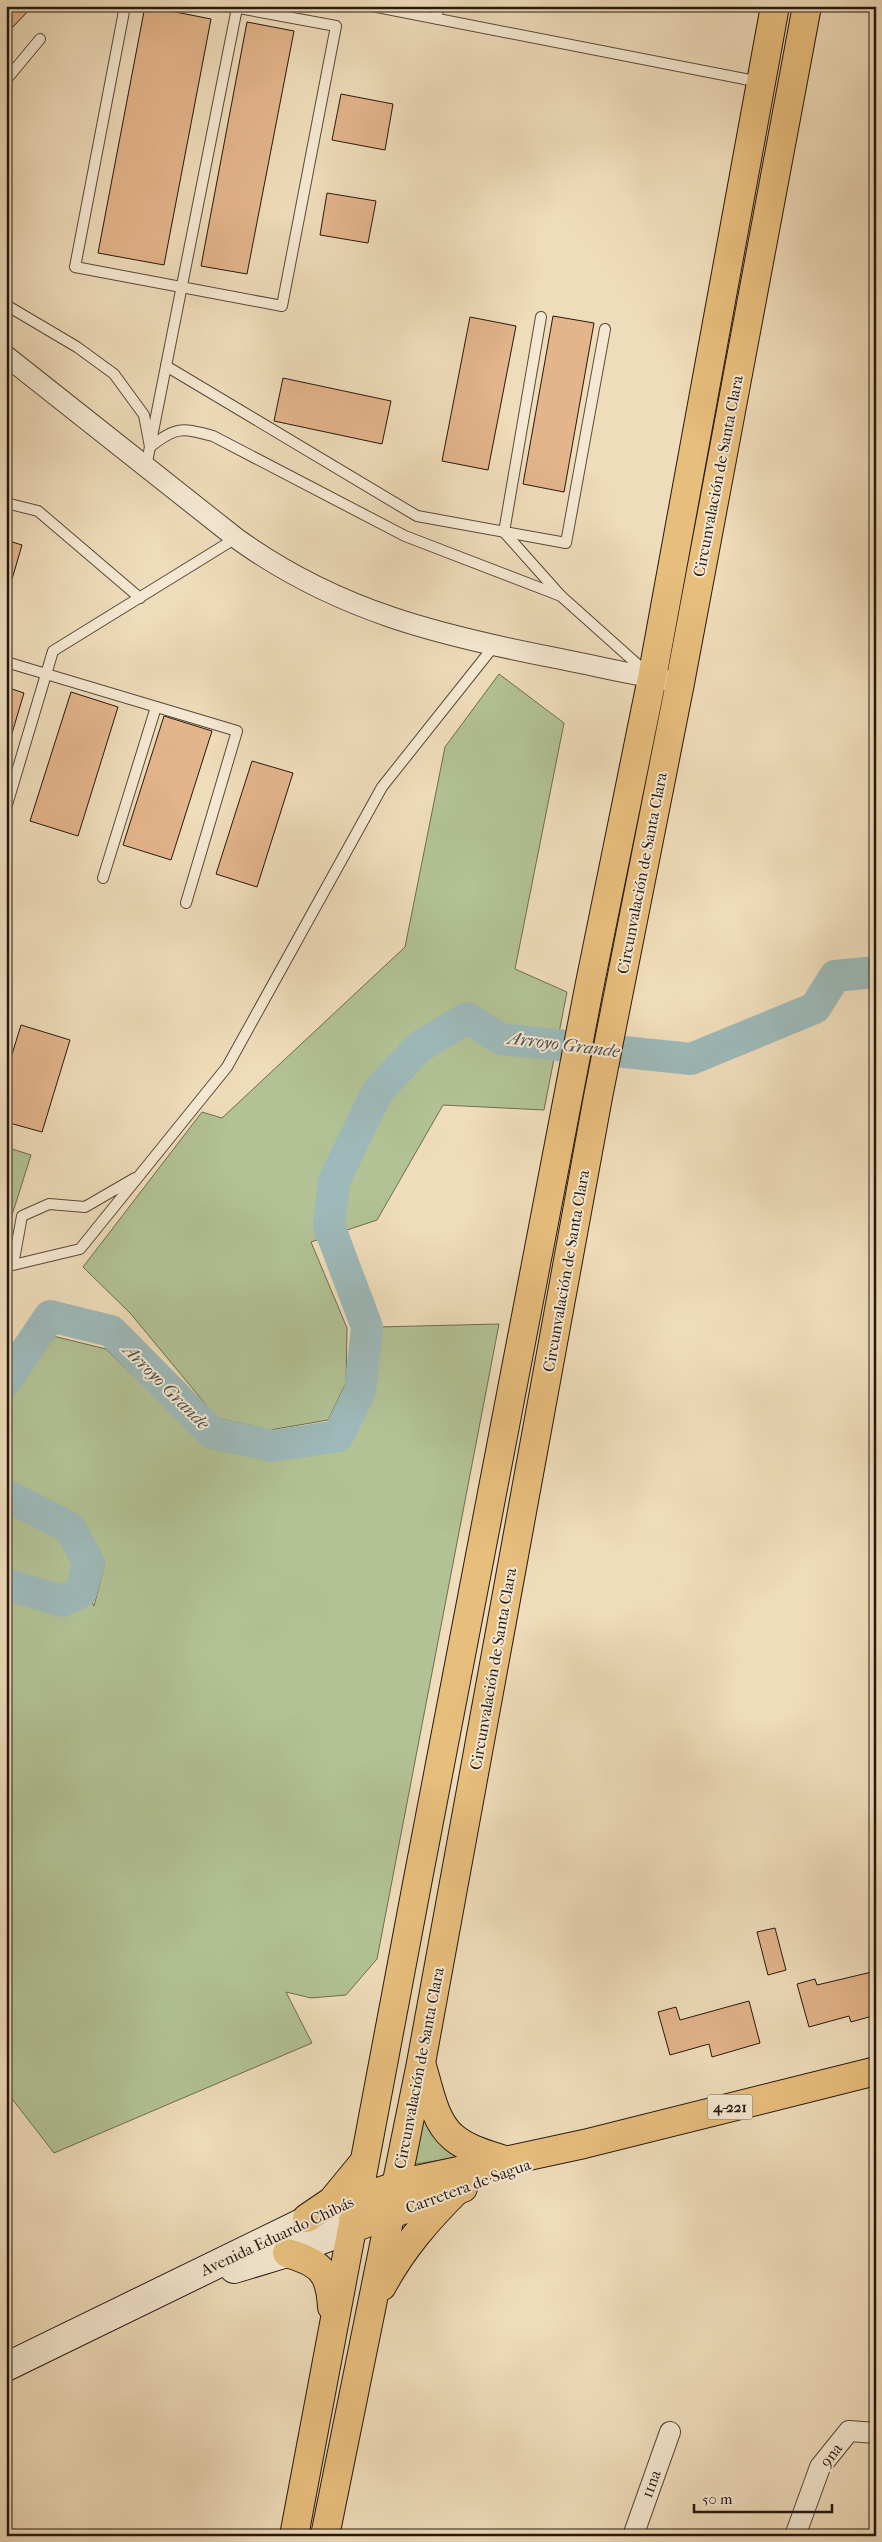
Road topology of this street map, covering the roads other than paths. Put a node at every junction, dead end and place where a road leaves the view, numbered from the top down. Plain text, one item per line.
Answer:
1 (125, 6) edge
2 (372, 6) edge
3 (436, 6) edge
4 (776, 6) edge
5 (807, 6) edge
6 (232, 7) edge
7 (438, 19) junction
8 (40, 39) dead end
9 (6, 80) edge
10 (761, 82) junction
11 (182, 287) junction
12 (6, 305) edge
13 (540, 317) dead end
14 (606, 329) dead end
15 (6, 356) edge
16 (166, 366) junction
17 (150, 447) junction
18 (146, 467) junction
19 (6, 503) edge
20 (504, 532) junction
21 (236, 538) junction
22 (562, 596) junction
23 (140, 598) junction
24 (494, 646) junction
25 (6, 662) edge
26 (46, 674) junction
27 (652, 678) junction
28 (680, 683) junction
29 (156, 707) junction
30 (6, 808) edge
31 (103, 878) dead end
32 (186, 903) dead end
33 (135, 1178) junction
34 (421, 2063) junction
35 (876, 2071) edge
36 (584, 2144) junction
37 (365, 2161) junction
38 (507, 2161) junction
39 (395, 2186) junction
40 (457, 2190) junction
41 (359, 2198) junction
42 (389, 2215) junction
43 (307, 2218) junction
44 (353, 2228) junction
45 (287, 2253) junction
46 (160, 2291) junction
47 (371, 2307) junction
48 (332, 2323) junction
49 (6, 2367) edge
50 (670, 2432) dead end
51 (876, 2433) edge
52 (634, 2535) edge
53 (294, 2536) edge
54 (325, 2536) edge
55 (795, 2536) edge

1 - 11 lane
2 - 7 lane
3 - 7 lane
4 - 10 main road, Circunvalación de Santa Clara
5 - 28 main road, Circunvalación de Santa Clara
6 - 11 lane
6 - 11 lane
7 - 10 lane
8 - 9 lane
10 - 27 main road, Circunvalación de Santa Clara
11 - 16 lane
12 - 17 lane
13 - 20 lane
14 - 20 lane
15 - 18 street
16 - 17 lane
16 - 20 lane
17 - 18 lane
17 - 22 lane
18 - 21 street
19 - 23 lane
20 - 22 lane
21 - 23 lane
21 - 24 street
22 - 27 lane
23 - 26 lane
24 - 27 street
24 - 33 lane
25 - 26 lane
26 - 29 lane
26 - 30 lane
27 - 28 street
27 - 37 main road, Circunvalación de Santa Clara
28 - 34 main road, Circunvalación de Santa Clara
29 - 31 lane
29 - 32 lane
33 - 33 lane
34 - 38 main road
34 - 39 main road, Circunvalación de Santa Clara
35 - 36 main road, Carretera de Sagua / 4-221
36 - 38 main road, Carretera de Sagua / 4-221
36 - 40 main road, Carretera de Sagua / 4-221
37 - 41 main road, Circunvalación de Santa Clara
37 - 43 main road
38 - 39 main road, Carretera de Sagua / 4-221
39 - 41 main road, Avenida Eduardo Chibás
39 - 42 main road, Circunvalación de Santa Clara
40 - 42 main road, Carretera de Sagua / 4-221
40 - 47 main road
41 - 43 main road, Avenida Eduardo Chibás
41 - 44 main road, Circunvalación de Santa Clara
42 - 44 main road, Carretera de Sagua
42 - 47 main road, Circunvalación de Santa Clara
43 - 46 main road, Avenida Eduardo Chibás
44 - 45 main road, Avenida Eduardo Chibás
44 - 48 main road, Circunvalación de Santa Clara
45 - 46 main road, Avenida Eduardo Chibás
45 - 48 main road
46 - 49 main road, Avenida Eduardo Chibás
47 - 54 main road, Circunvalación de Santa Clara
48 - 53 main road, Circunvalación de Santa Clara
50 - 52 street, 11na
51 - 55 street, 9na

